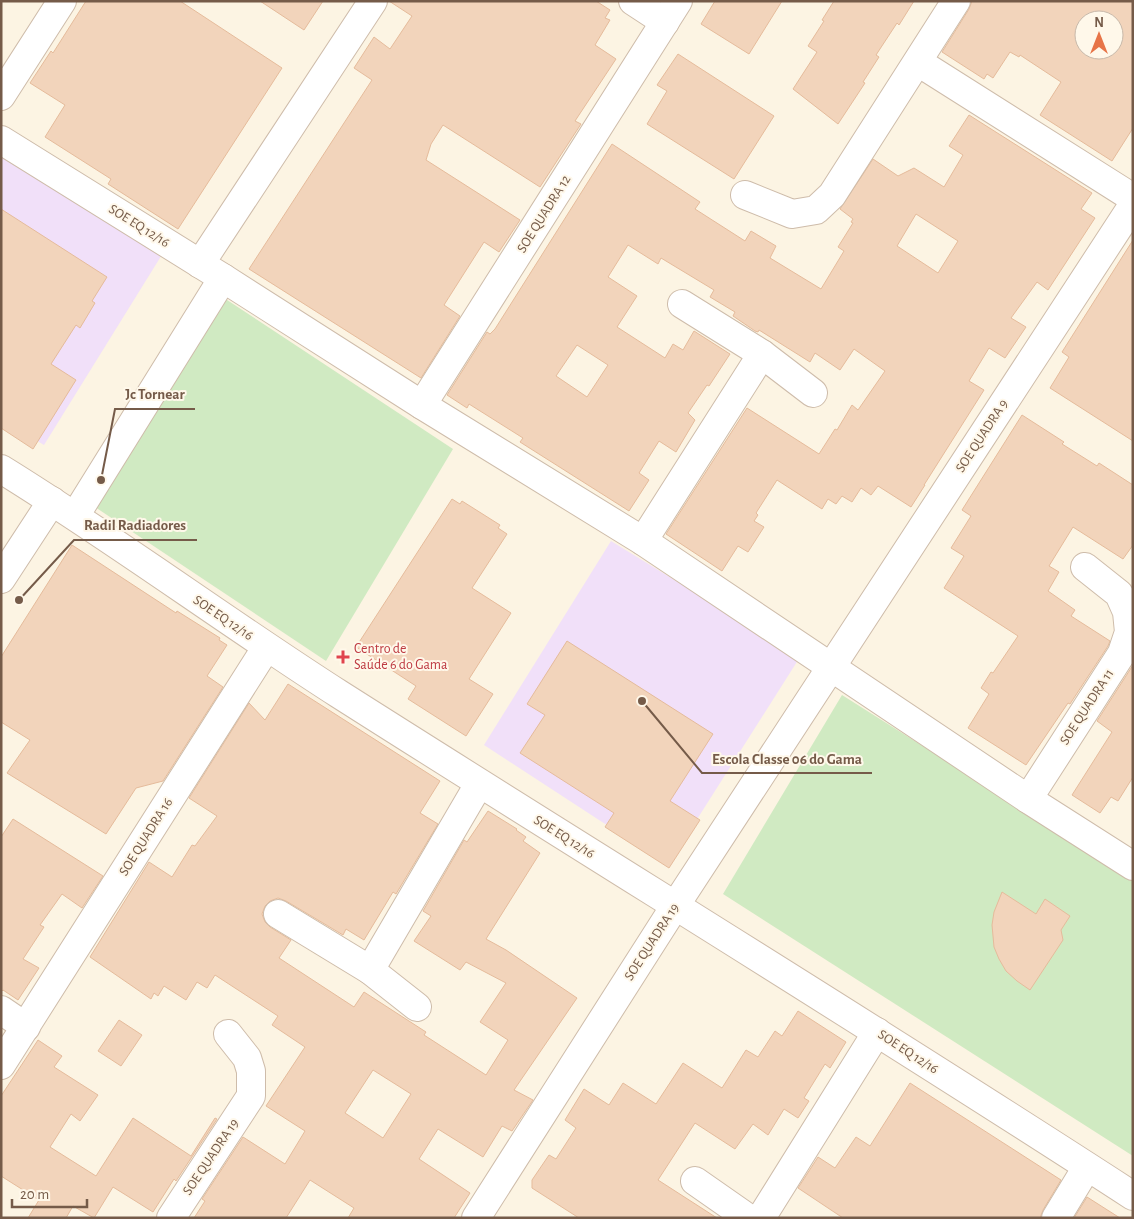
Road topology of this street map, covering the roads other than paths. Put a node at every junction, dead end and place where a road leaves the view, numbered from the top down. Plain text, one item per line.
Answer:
1 (62, 1) edge
2 (374, 1) edge
3 (633, 1) edge
4 (956, 1) edge
5 (672, 12) edge
6 (918, 62) junction
7 (1, 96) edge
8 (1, 140) edge
9 (745, 195) dead end
10 (1133, 198) edge
11 (1133, 204) edge
12 (200, 264) junction
13 (223, 278) junction
14 (682, 304) dead end
15 (762, 354) junction
16 (813, 393) dead end
17 (422, 406) junction
18 (1, 469) edge
19 (52, 501) junction
20 (75, 516) junction
21 (644, 541) junction
22 (1085, 567) dead end
23 (1, 579) edge
24 (266, 648) junction
25 (831, 668) junction
26 (479, 784) junction
27 (1028, 799) junction
28 (1133, 866) edge
29 (675, 906) junction
30 (278, 914) dead end
31 (370, 970) junction
32 (417, 1007) dead end
33 (1, 1010) edge
34 (26, 1027) junction
35 (876, 1032) junction
36 (228, 1034) dead end
37 (1, 1065) edge
38 (1087, 1166) junction
39 (695, 1181) dead end
40 (1133, 1196) edge
41 (171, 1218) edge
42 (476, 1218) edge
43 (748, 1218) edge
44 (761, 1218) edge
45 (1056, 1218) edge

1 - 7 street
2 - 12 street
3 - 5 street, SOE QUADRA 12
4 - 6 street
5 - 17 street, SOE QUADRA 12
6 - 9 street
6 - 10 street
8 - 12 street, SOE EQ 12/16
11 - 25 street, SOE QUADRA 9
12 - 13 street, SOE EQ 12/16
13 - 17 street, SOE EQ 12/16
13 - 20 street
14 - 15 street
15 - 16 street
15 - 21 street
17 - 21 street, SOE EQ 12/16
18 - 19 street, SOE EQ 12/16
19 - 20 street, SOE EQ 12/16
19 - 23 street
20 - 24 street, SOE EQ 12/16
21 - 25 street, SOE EQ 12/16
22 - 27 street, SOE QUADRA 11
24 - 26 street, SOE EQ 12/16
24 - 34 street, SOE QUADRA 16
25 - 27 street, SOE EQ 12/16
25 - 29 street, SOE QUADRA 19
26 - 29 street, SOE EQ 12/16
26 - 31 street
27 - 28 street, SOE EQ 12/16
29 - 35 street, SOE EQ 12/16
29 - 42 street, SOE QUADRA 19
30 - 31 street
31 - 32 street
33 - 34 street
34 - 37 street, SOE QUADRA 16
35 - 38 street, SOE EQ 12/16
35 - 44 street
36 - 41 street, SOE QUADRA 19
38 - 40 street, SOE EQ 12/16
38 - 45 street
39 - 43 street

